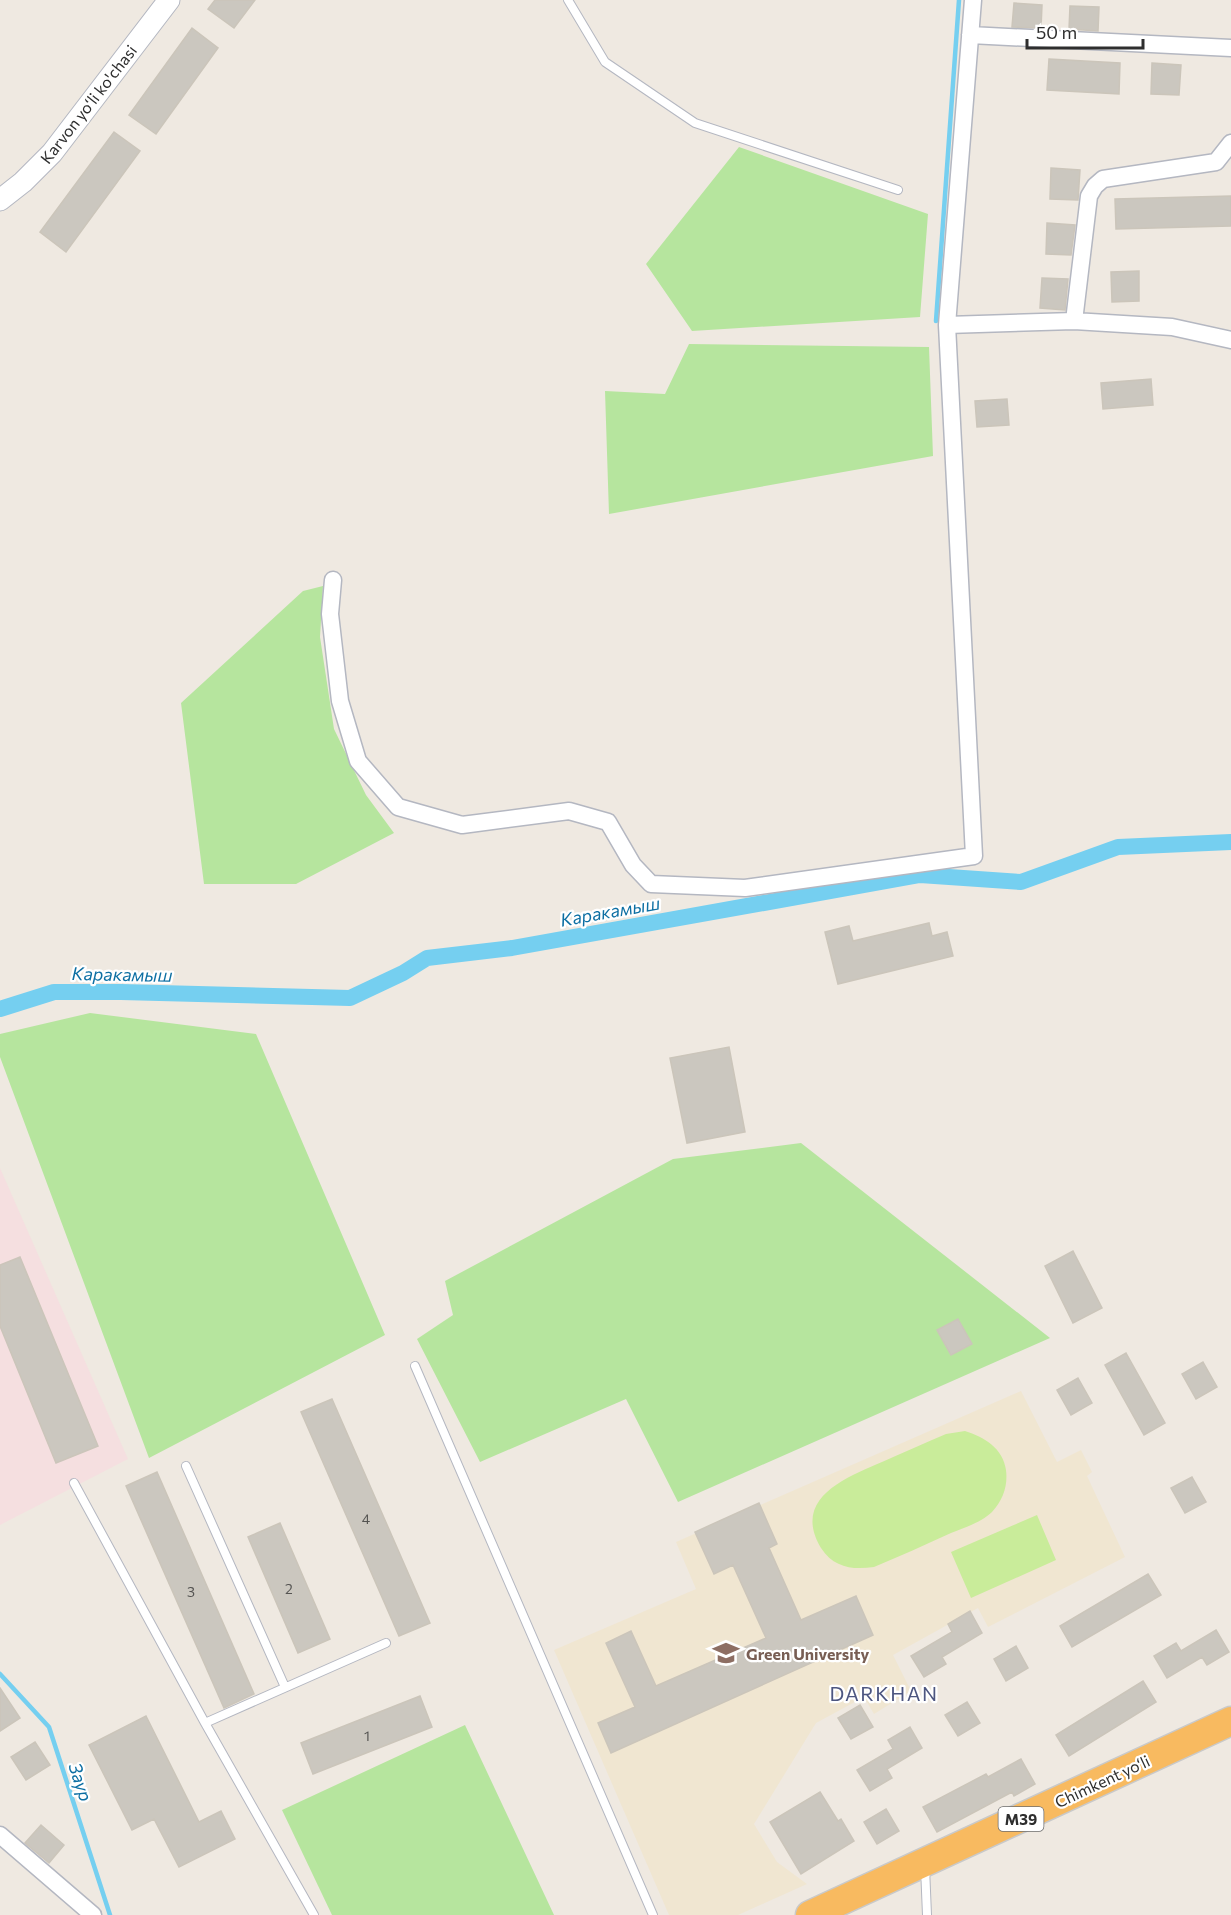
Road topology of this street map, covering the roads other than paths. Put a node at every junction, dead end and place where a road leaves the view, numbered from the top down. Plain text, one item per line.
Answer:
1 (169, 0) edge
2 (568, 0) edge
3 (973, 0) edge
4 (970, 35) junction
5 (1231, 48) edge
6 (1231, 143) edge
7 (898, 190) dead end
8 (0, 200) edge
9 (1074, 321) junction
10 (947, 325) junction
11 (1231, 340) edge
12 (333, 580) dead end
13 (415, 1366) dead end
14 (186, 1466) dead end
15 (74, 1483) dead end
16 (386, 1643) dead end
17 (285, 1687) junction
18 (1231, 1721) edge
19 (205, 1723) junction
20 (0, 1835) edge
21 (925, 1863) junction
22 (93, 1915) edge
23 (314, 1915) edge
24 (653, 1915) edge
25 (810, 1915) edge
26 (927, 1915) edge

1 - 8 street, Karvon yo‘li ko'chasi
2 - 7 lane
3 - 4 street
4 - 5 street
4 - 10 street
6 - 9 street
9 - 10 street
9 - 11 street
10 - 12 street
13 - 24 lane
14 - 17 lane
15 - 19 lane
16 - 17 lane
17 - 19 lane
18 - 21 highway, Chimkent yo‘li / M39
19 - 23 lane
20 - 22 street
21 - 25 highway, Chimkent yo‘li / M39
21 - 26 lane

